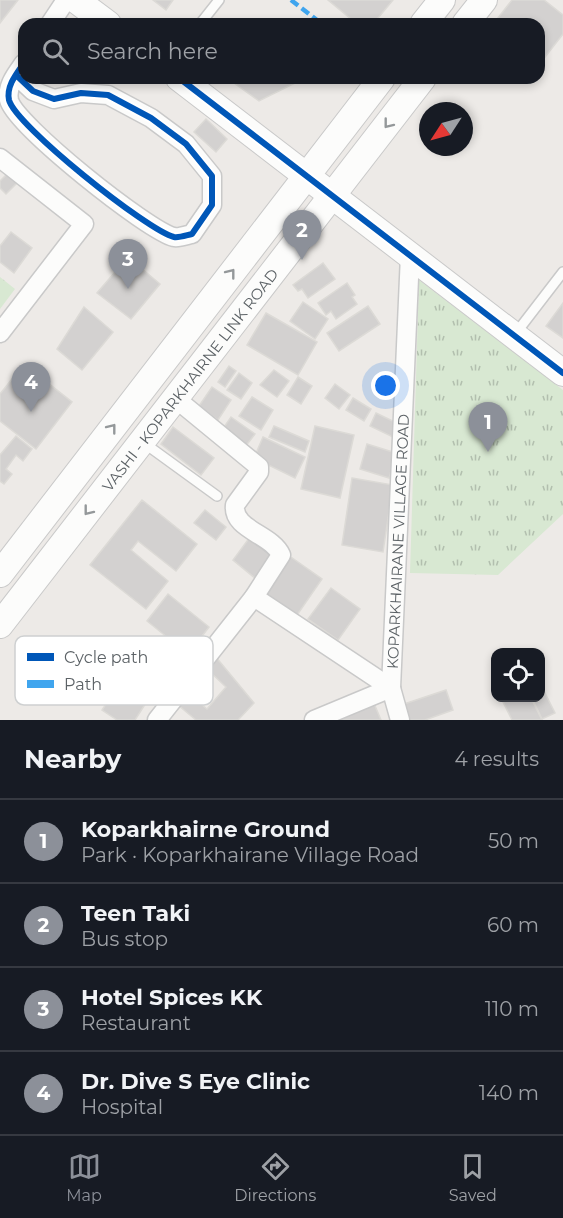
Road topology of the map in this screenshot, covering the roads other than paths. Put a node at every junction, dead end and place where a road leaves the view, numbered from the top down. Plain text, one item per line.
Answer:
1 (66, 0) edge
2 (76, 0) edge
3 (219, 0) edge
4 (442, 0) edge
5 (484, 0) edge
6 (54, 18) edge
7 (100, 18) edge
8 (205, 18) edge
9 (428, 18) edge
10 (470, 18) edge
11 (18, 72) edge
12 (29, 84) edge
13 (187, 84) edge
14 (377, 84) edge
15 (418, 84) edge
16 (0, 158) edge
17 (306, 176) junction
18 (333, 195) junction
19 (410, 255) junction
20 (563, 272) edge
21 (0, 333) edge
22 (514, 335) junction
23 (563, 373) edge
24 (176, 398) junction
25 (142, 441) junction
26 (217, 496) dead end
27 (0, 574) edge
28 (254, 597) junction
29 (0, 625) edge
30 (213, 649) edge
31 (391, 688) junction
32 (169, 705) edge
33 (157, 720) edge
34 (314, 720) edge
35 (400, 720) edge

1 - 6 street
2 - 7 main road
3 - 8 lane
4 - 9 main road
5 - 10 main road
11 - 12 street
13 - 17 main road
14 - 17 main road, VASHI - KOPARKHAIRNE LINK ROAD
15 -> 18 main road, VASHI - KOPARKHAIRNE LINK ROAD
16 - 21 street
17 - 18 main road
27 -> 17 main road, VASHI - KOPARKHAIRNE LINK ROAD
18 - 19 main road
18 - 24 main road, VASHI - KOPARKHAIRNE LINK ROAD
19 - 22 main road
19 - 31 street, KOPARKHAIRANE VILLAGE ROAD
20 - 22 lane
22 - 23 main road
24 - 25 main road, VASHI - KOPARKHAIRNE LINK ROAD
24 - 28 street
25 - 26 lane
25 -> 29 main road, VASHI - KOPARKHAIRNE LINK ROAD
28 - 30 street
28 - 31 street
31 - 34 street
31 - 35 street, KOPARKHAIRANE VILLAGE ROAD
32 - 33 street

